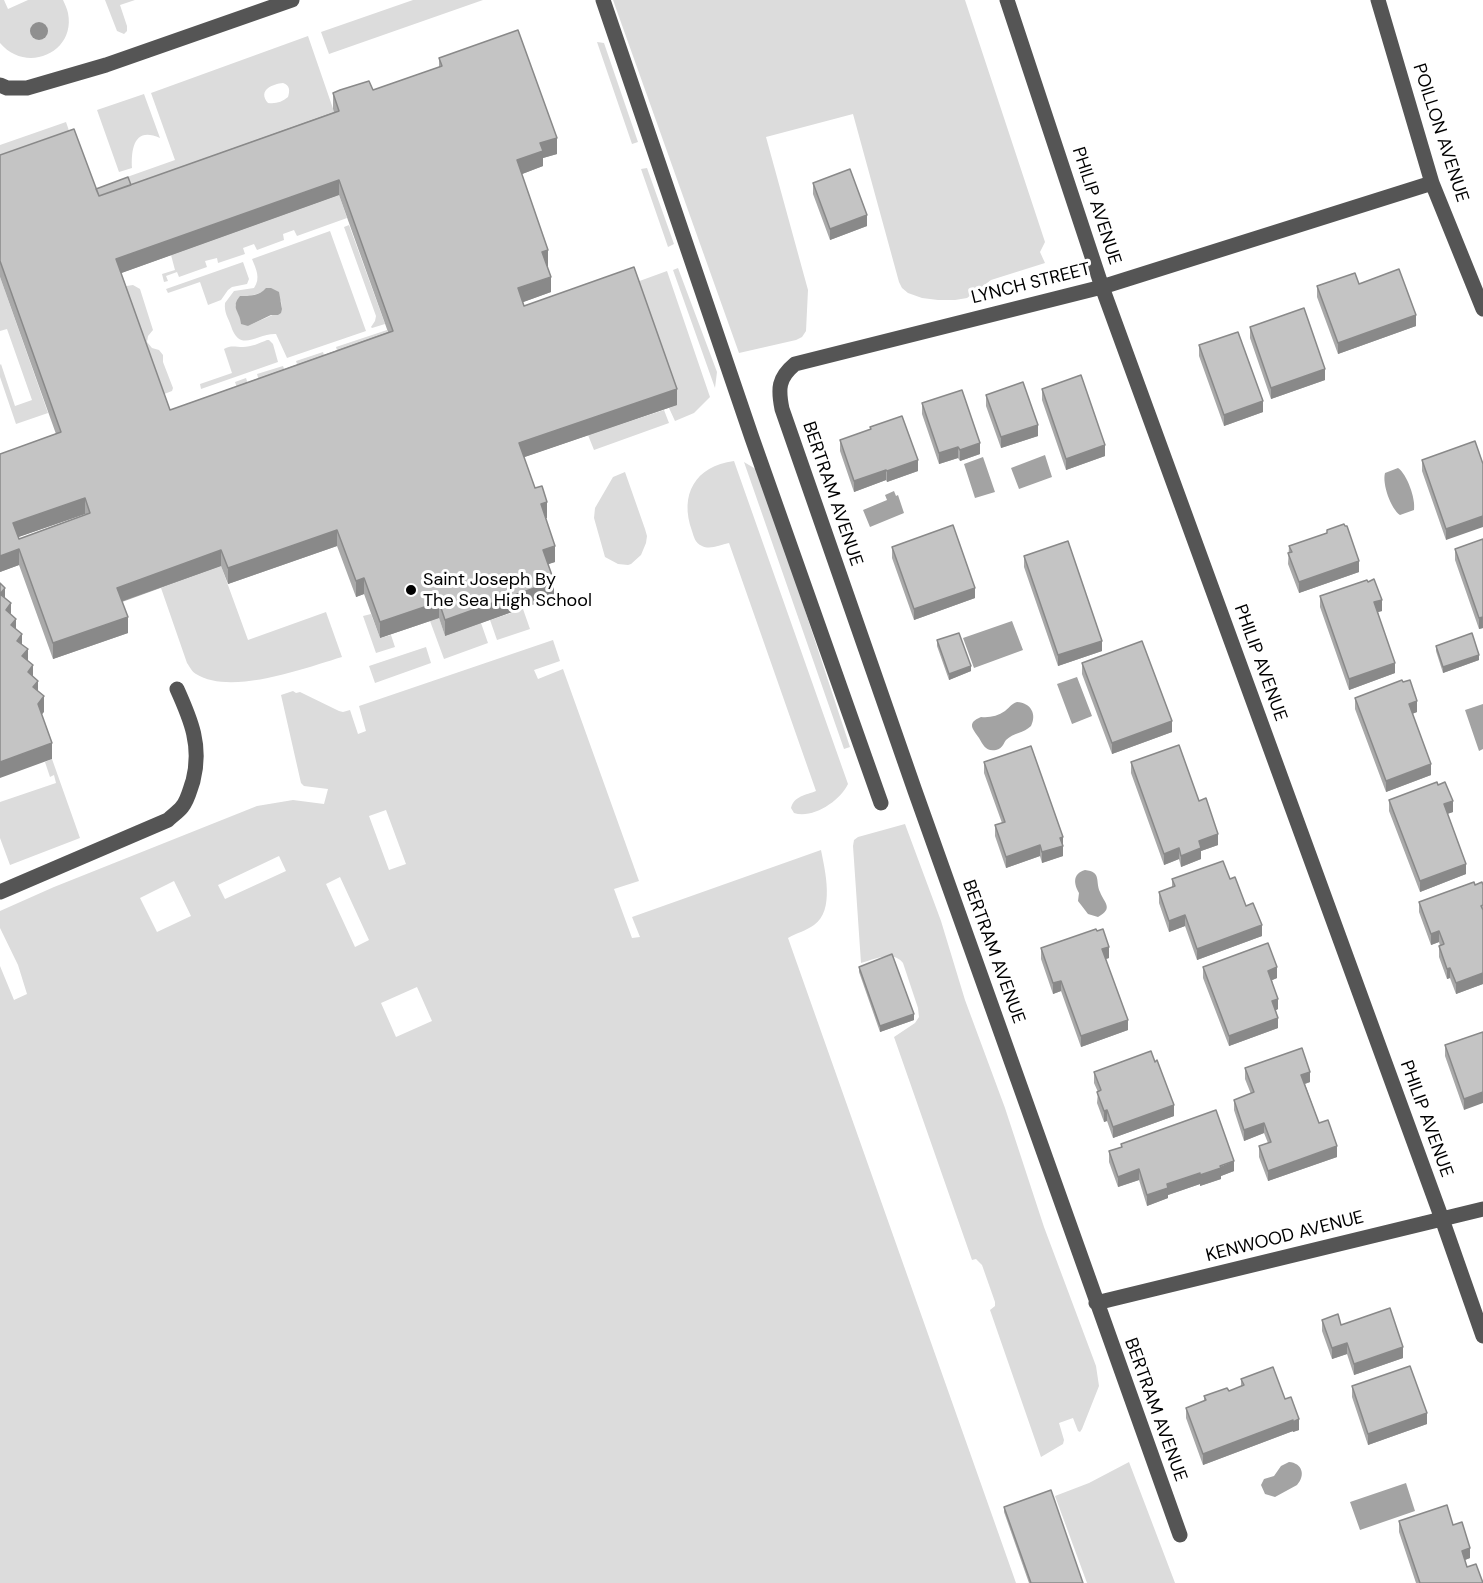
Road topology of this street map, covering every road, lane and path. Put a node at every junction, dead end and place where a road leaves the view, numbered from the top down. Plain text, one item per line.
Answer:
1 (292, 0) edge
2 (603, 0) edge
3 (1007, 0) edge
4 (1378, 0) edge
5 (0, 86) edge
6 (1432, 183) junction
7 (1102, 287) junction
8 (1483, 309) edge
9 (781, 380) joint
10 (177, 689) dead end
11 (881, 803) dead end
12 (0, 892) edge
13 (1483, 1209) edge
14 (1442, 1219) junction
15 (1096, 1303) junction
16 (1483, 1336) edge
17 (1180, 1535) dead end

1 - 5 street
2 - 11 street
3 - 7 street, PHILIP AVENUE
4 - 6 street, POILLON AVENUE
6 - 7 street, LYNCH STREET
6 - 8 street, POILLON AVENUE
7 - 9 street, LYNCH STREET
7 - 14 street, PHILIP AVENUE
9 - 15 street, BERTRAM AVENUE
10 - 12 street
13 - 14 street, KENWOOD AVENUE
14 - 15 street, KENWOOD AVENUE
14 - 16 street, PHILIP AVENUE
15 - 17 street, BERTRAM AVENUE

